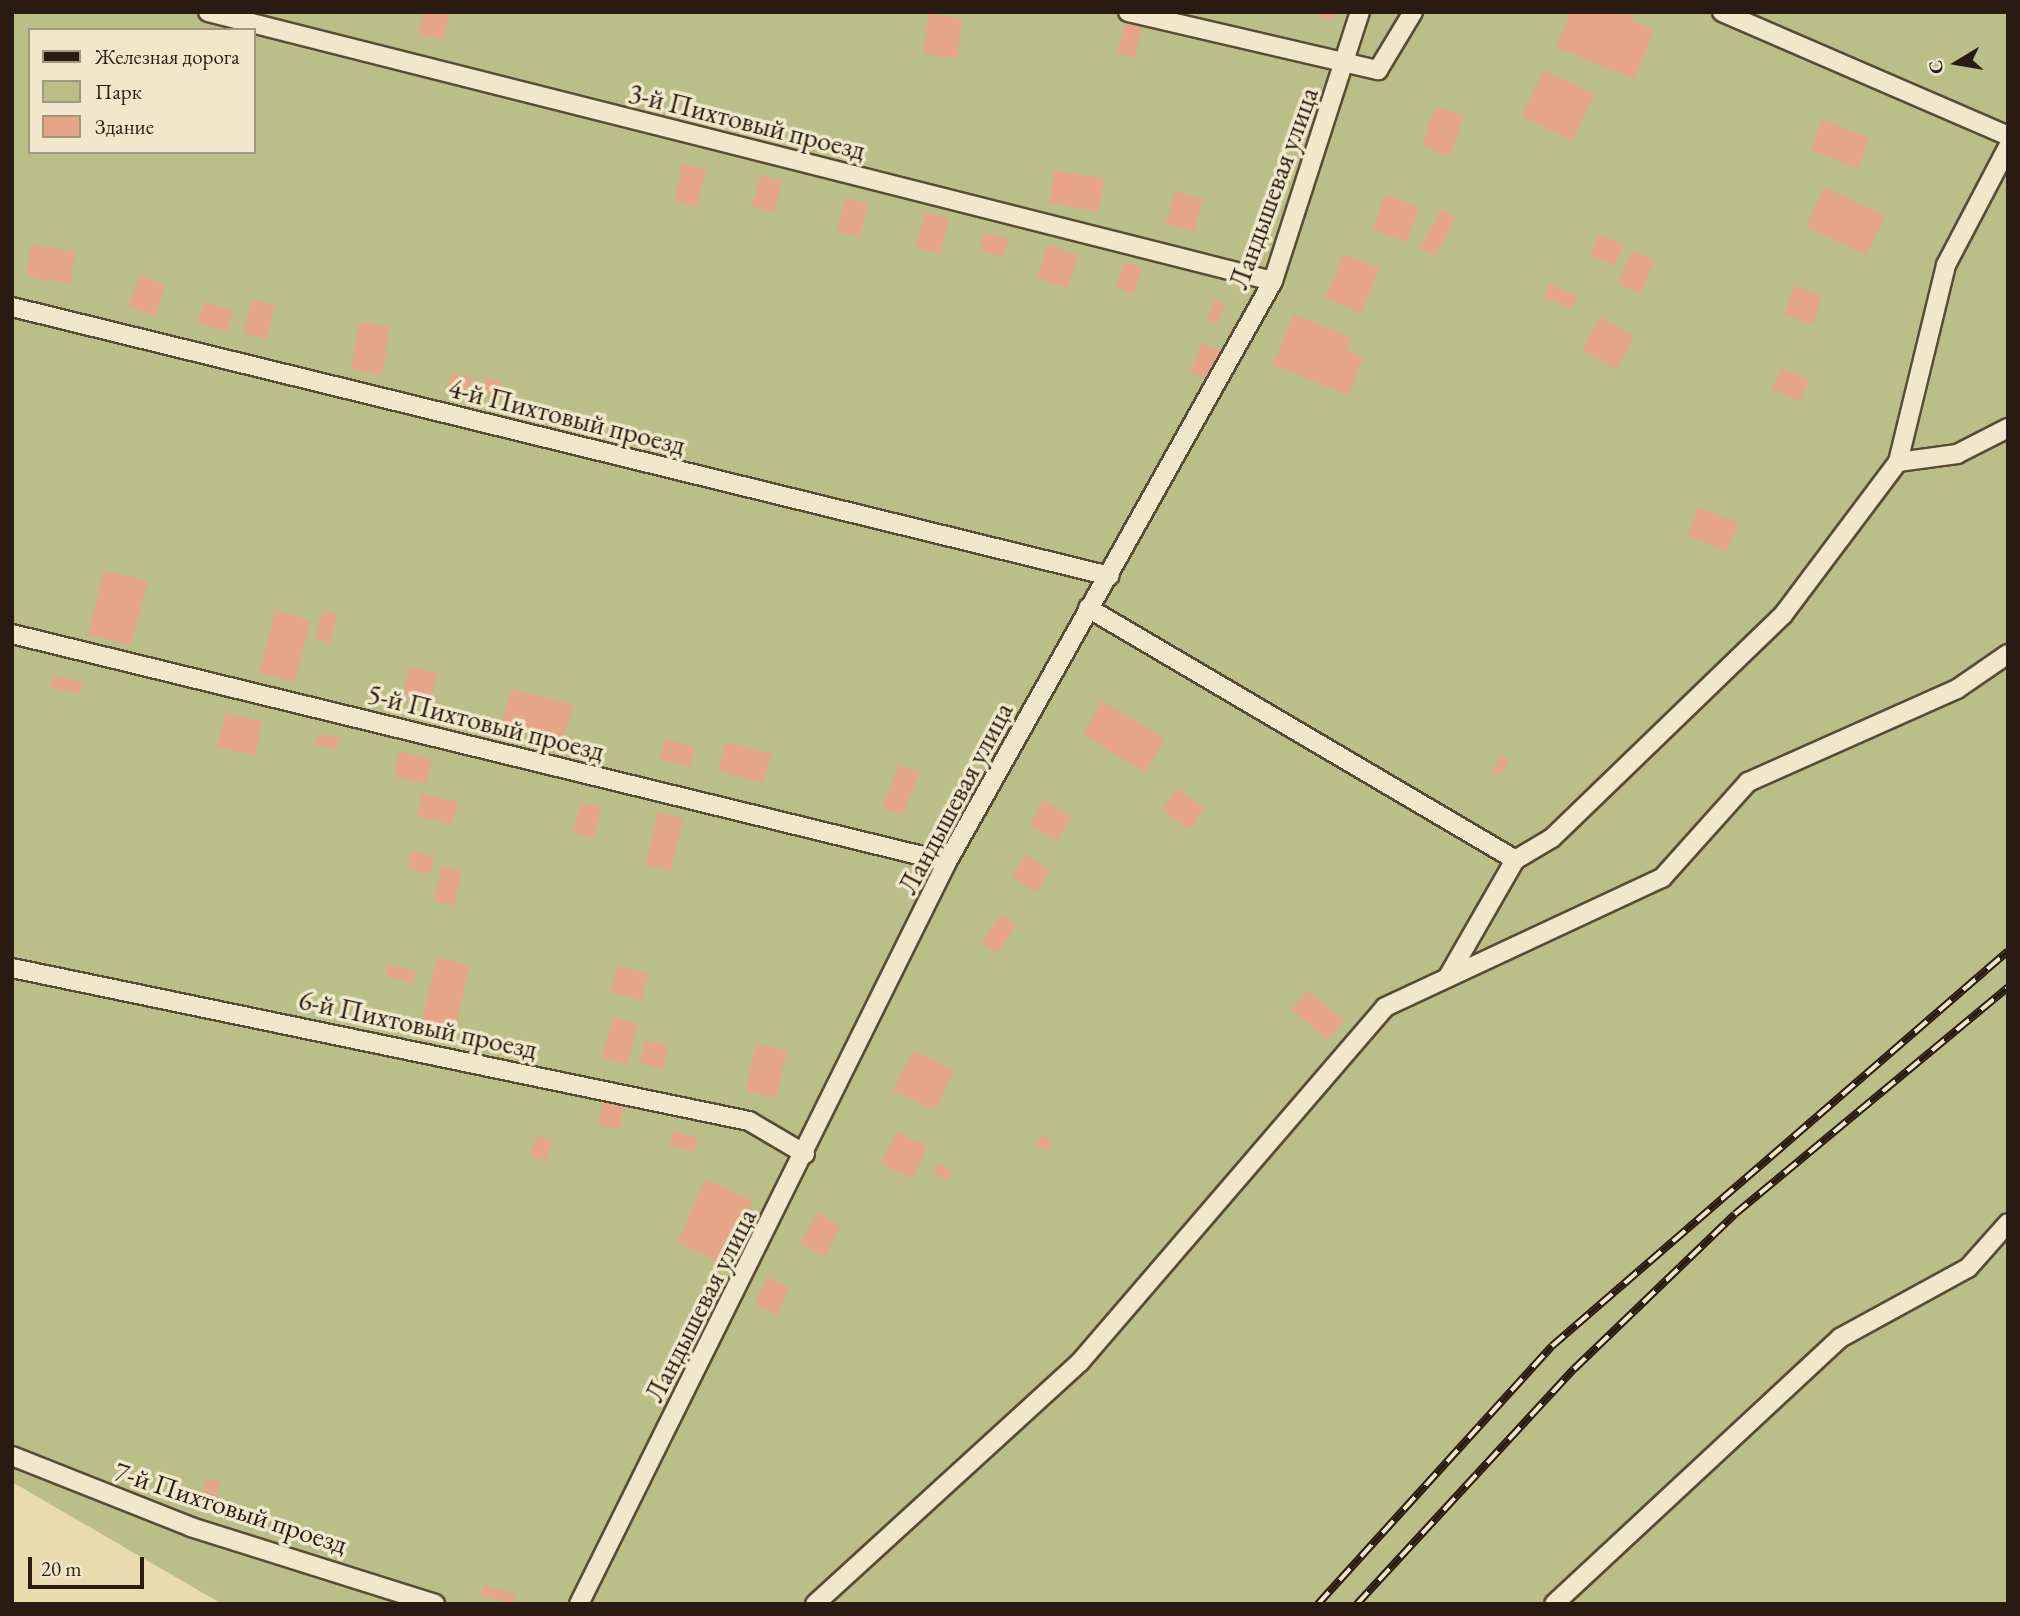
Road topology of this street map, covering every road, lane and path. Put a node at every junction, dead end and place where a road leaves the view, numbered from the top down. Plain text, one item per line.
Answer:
1 (208, 12) edge
2 (1128, 12) edge
3 (1360, 12) edge
4 (1413, 12) edge
5 (1722, 12) edge
6 (1345, 65) junction
7 (2008, 136) edge
8 (2008, 147) edge
9 (1273, 281) junction
10 (12, 307) edge
11 (2008, 428) edge
12 (1898, 462) junction
13 (1110, 576) junction
14 (1088, 608) junction
15 (12, 634) edge
16 (2008, 654) edge
17 (1515, 860) junction
18 (947, 862) junction
19 (12, 968) edge
20 (1449, 975) junction
21 (805, 1154) junction
22 (2008, 1223) edge
23 (12, 1456) edge
24 (435, 1604) edge
25 (579, 1604) edge
26 (816, 1604) edge
27 (1553, 1604) edge

1 - 9 lane, 3-й Пихтовый проезд
2 - 6 lane
3 - 6 lane, Ландышевая улица
4 - 6 lane
5 - 7 lane
6 - 9 lane, Ландышевая улица
8 - 12 lane
9 - 13 lane, Ландышевая улица
10 - 13 lane, 4-й Пихтовый проезд
11 - 12 lane
12 - 17 lane
13 - 14 lane, Ландышевая улица
14 - 17 lane
14 - 18 lane, Ландышевая улица
15 - 18 lane, 5-й Пихтовый проезд
16 - 20 lane
17 - 20 lane
18 - 21 lane, Ландышевая улица
19 - 21 lane, 6-й Пихтовый проезд
20 - 26 lane
21 - 25 lane, Ландышевая улица
22 - 27 lane
23 - 24 lane, 7-й Пихтовый проезд

